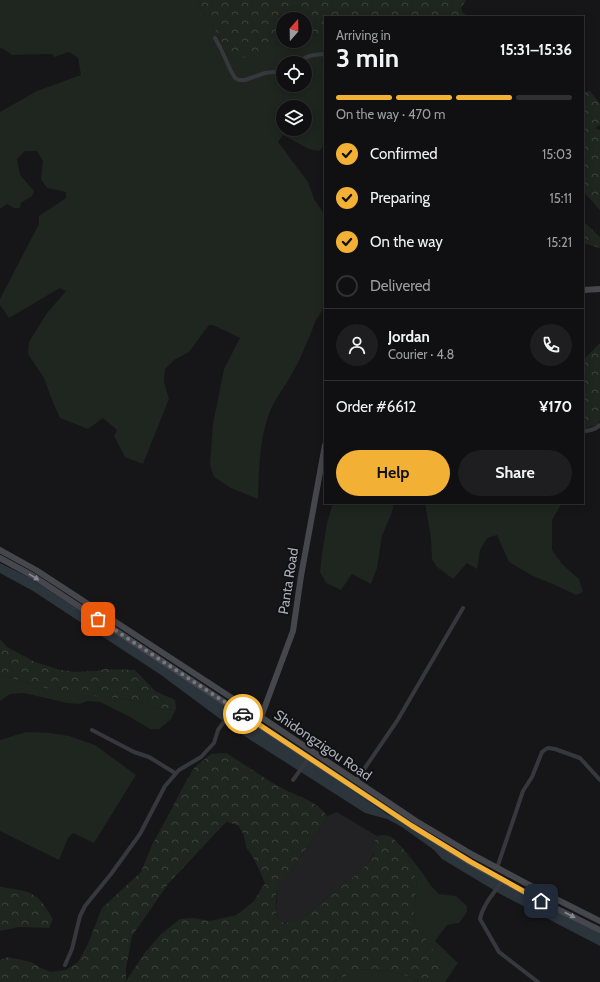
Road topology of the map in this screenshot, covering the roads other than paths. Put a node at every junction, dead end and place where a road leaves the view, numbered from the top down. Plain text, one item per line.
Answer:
1 (215, 38) dead end
2 (324, 54) edge
3 (308, 56) edge
4 (276, 72) edge
5 (600, 289) edge
6 (584, 290) edge
7 (600, 425) edge
8 (584, 431) edge
9 (324, 450) edge
10 (0, 550) edge
11 (0, 558) edge
12 (463, 608) dead end
13 (234, 709) junction
14 (261, 718) junction
15 (92, 730) dead end
16 (308, 759) junction
17 (175, 773) junction
18 (293, 780) dead end
19 (600, 780) edge
20 (356, 781) junction
21 (497, 868) junction
22 (503, 880) junction
23 (600, 921) edge
24 (600, 930) edge
25 (66, 965) dead end
26 (538, 982) edge

1 - 4 street
2 - 3 street
5 - 6 main road
7 - 8 street
9 - 14 main road, Panta Road
10 - 14 main road, Shidongzigou Road
11 -> 13 main road, Shidongzigou Road
12 - 20 street
13 - 16 main road, Shidongzigou Road
13 - 17 street
14 - 20 main road, Shidongzigou Road
15 - 17 street
16 - 18 street
16 - 22 main road, Shidongzigou Road
17 - 25 street
19 - 21 street
20 - 21 main road, Shidongzigou Road
21 - 23 main road, Shidongzigou Road
22 -> 24 main road, Shidongzigou Road
22 - 26 street

